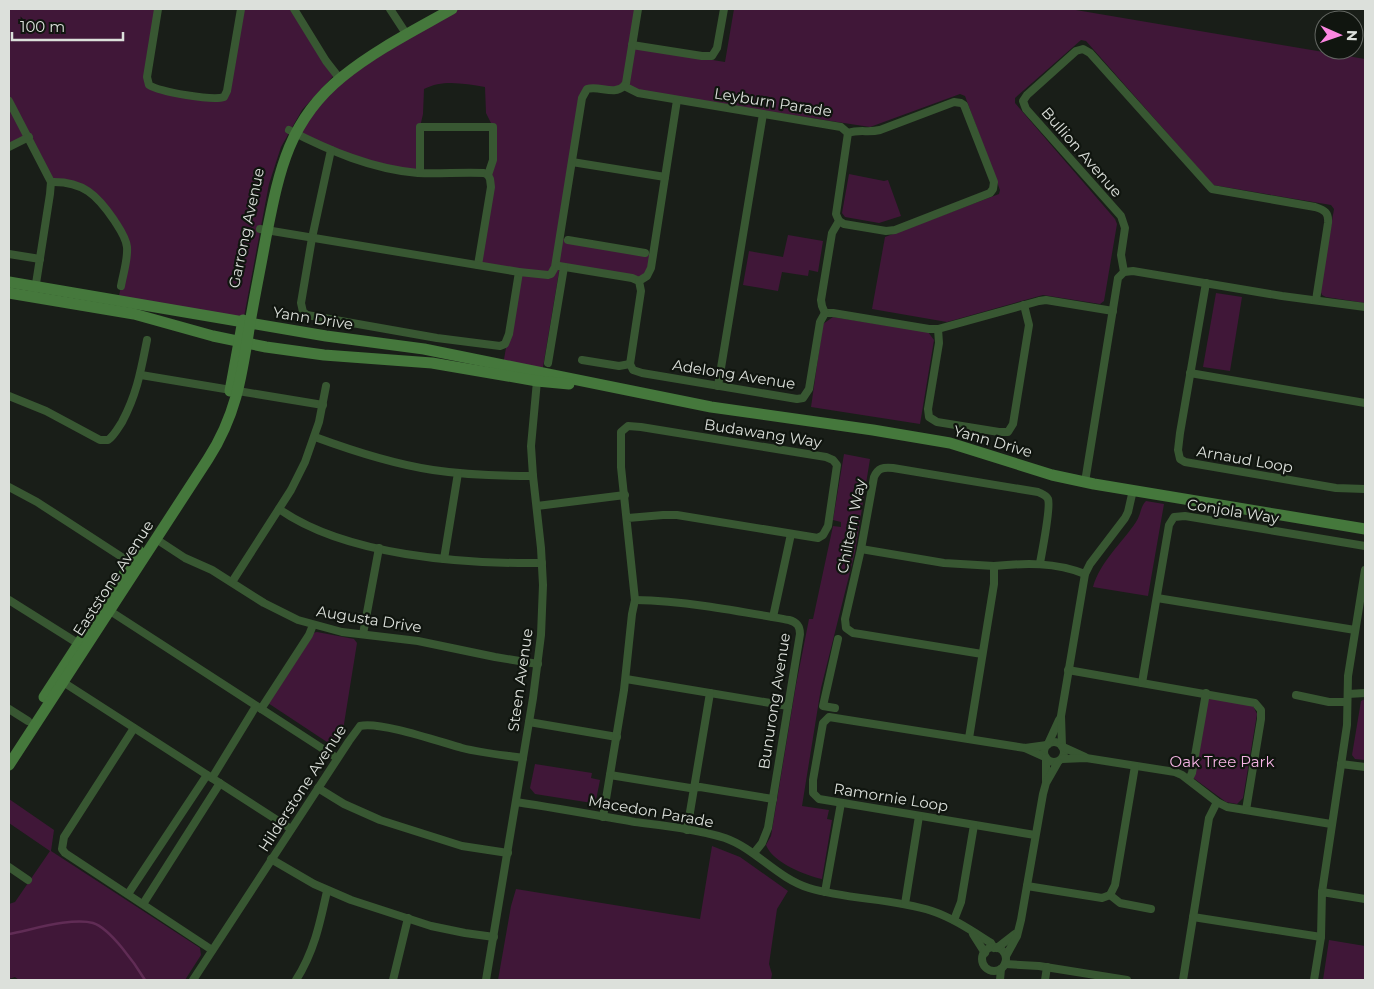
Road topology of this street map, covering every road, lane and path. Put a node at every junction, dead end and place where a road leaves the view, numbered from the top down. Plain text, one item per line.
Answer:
1 (158, 9) edge
2 (241, 9) edge
3 (294, 9) edge
4 (390, 9) edge
5 (438, 9) edge
6 (452, 9) edge
7 (638, 9) edge
8 (724, 9) edge
9 (405, 32) junction
10 (632, 45) junction
11 (338, 76) junction
12 (624, 86) junction
13 (678, 100) junction
14 (9, 101) edge
15 (763, 114) junction
16 (292, 132) junction
17 (848, 133) junction
18 (29, 137) junction
19 (9, 148) edge
20 (331, 150) junction
21 (572, 162) junction
22 (420, 173) junction
23 (488, 175) junction
24 (665, 177) junction
25 (51, 182) junction
26 (839, 221) junction
27 (264, 230) junction
28 (312, 238) junction
29 (568, 240) dead end
30 (646, 253) dead end
31 (9, 254) edge
32 (40, 259) junction
33 (555, 265) junction
34 (478, 266) junction
35 (564, 267) junction
36 (519, 272) junction
37 (1124, 272) junction
38 (9, 282) edge
39 (639, 282) junction
40 (1206, 283) junction
41 (121, 286) dead end
42 (34, 292) junction
43 (9, 293) edge
44 (1316, 300) junction
45 (1024, 305) junction
46 (1365, 307) edge
47 (1113, 311) junction
48 (825, 313) junction
49 (246, 323) junction
50 (938, 329) junction
51 (147, 340) dead end
52 (243, 342) junction
53 (582, 360) dead end
54 (548, 363) dead end
55 (630, 364) junction
56 (1190, 374) junction
57 (141, 375) junction
58 (537, 381) junction
59 (326, 386) dead end
60 (718, 386) junction
61 (611, 387) junction
62 (234, 390) junction
63 (9, 396) edge
64 (235, 403) joint
65 (1365, 403) edge
66 (323, 404) junction
67 (315, 437) junction
68 (458, 473) junction
69 (532, 476) junction
70 (1084, 482) junction
71 (9, 487) edge
72 (1365, 489) edge
73 (1133, 490) junction
74 (625, 495) junction
75 (537, 506) junction
76 (279, 509) junction
77 (166, 511) joint
78 (628, 518) junction
79 (1365, 529) edge
80 (791, 534) junction
81 (153, 537) junction
82 (1365, 546) edge
83 (379, 548) junction
84 (861, 549) junction
85 (444, 559) junction
86 (542, 563) junction
87 (1040, 564) junction
88 (134, 565) junction
89 (994, 566) junction
90 (1365, 570) edge
91 (1085, 574) junction
92 (232, 582) junction
93 (1157, 598) junction
94 (9, 600) edge
95 (635, 600) junction
96 (106, 608) junction
97 (773, 617) junction
98 (313, 625) junction
99 (1355, 630) junction
100 (363, 634) junction
101 (838, 639) dead end
102 (82, 646) junction
103 (982, 654) junction
104 (538, 664) junction
105 (1068, 670) junction
106 (626, 679) junction
107 (60, 680) junction
108 (1142, 683) junction
109 (710, 693) junction
110 (1206, 693) junction
111 (1365, 693) edge
112 (1296, 695) dead end
113 (1347, 698) junction
114 (788, 706) junction
115 (259, 707) junction
116 (835, 708) dead end
117 (9, 709) edge
118 (1061, 716) junction
119 (529, 722) junction
120 (31, 723) junction
121 (134, 728) junction
122 (617, 737) junction
123 (969, 738) junction
124 (1048, 744) junction
125 (1062, 747) junction
126 (1025, 748) junction
127 (9, 751) edge
128 (337, 758) junction
129 (523, 758) junction
130 (1046, 758) junction
131 (1086, 758) junction
132 (1060, 760) junction
133 (1341, 764) junction
134 (9, 765) edge
135 (1135, 766) junction
136 (1365, 768) edge
137 (610, 775) junction
138 (209, 776) junction
139 (1189, 779) junction
140 (220, 783) junction
141 (1046, 783) junction
142 (694, 787) junction
143 (318, 788) junction
144 (773, 799) junction
145 (516, 802) junction
146 (1217, 802) junction
147 (840, 803) junction
148 (1246, 810) junction
149 (919, 816) junction
150 (603, 817) junction
151 (1331, 824) junction
152 (974, 825) junction
153 (291, 829) junction
154 (687, 830) junction
155 (1035, 835) junction
156 (508, 852) junction
157 (754, 853) junction
158 (272, 859) junction
159 (9, 867) edge
160 (28, 880) dead end
161 (1027, 886) junction
162 (327, 891) junction
163 (825, 892) junction
164 (1322, 892) junction
165 (128, 894) junction
166 (1110, 895) junction
167 (1365, 899) edge
168 (143, 904) junction
169 (905, 904) junction
170 (1151, 909) dead end
171 (1194, 917) junction
172 (408, 918) junction
173 (954, 920) junction
174 (1019, 928) junction
175 (970, 931) junction
176 (494, 937) junction
177 (1321, 937) junction
178 (996, 948) junction
179 (212, 950) junction
180 (985, 953) junction
181 (1004, 963) junction
182 (1047, 968) junction
183 (991, 971) junction
184 (1091, 977) edge
185 (193, 980) edge
186 (296, 980) edge
187 (393, 980) edge
188 (486, 980) edge
189 (993, 980) edge
190 (1000, 980) edge
191 (1045, 980) edge
192 (1127, 980) edge
193 (1183, 980) edge
194 (1314, 980) edge

1 - 2 street
3 - 11 street
4 - 9 street
5 - 9 street, Garrong Avenue
6 - 9 street, Garrong Avenue
7 - 10 street
8 - 10 street
9 - 11 street, Garrong Avenue
10 - 12 street
11 - 16 street, Garrong Avenue
12 - 13 street, Leyburn Parade
12 - 21 street, Leyburn Parade
13 - 15 street, Leyburn Parade
13 - 24 street
14 - 18 street
15 - 17 street, Leyburn Parade
15 - 60 street
16 - 20 street
16 - 27 street, Garrong Avenue
17 - 26 street, Adelong Avenue
17 - 26 street, Leyburn Parade
18 - 19 street
18 - 25 street
20 - 22 street
20 - 28 street
21 - 24 street
21 - 33 street
22 - 23 street
22 - 23 street
23 - 34 street
24 - 39 street
25 - 32 street
25 - 41 street
26 - 48 street, Adelong Avenue
27 - 28 street
27 - 49 street, Garrong Avenue
28 - 34 street
28 - 36 street
29 - 30 street
31 - 32 street
32 - 42 street
33 - 35 street
33 - 36 street
34 - 36 street
35 - 39 street
35 - 54 street
37 - 40 street
37 - 44 street, Bullion Avenue
37 - 47 street, Bullion Avenue
38 - 42 street, Yann Drive
39 - 55 street
40 - 44 street
40 - 56 street, Arnaud Loop
42 - 43 street, Yann Drive
42 - 49 street, Yann Drive
42 - 52 street, Yann Drive
44 - 46 street
45 - 47 street
45 - 50 street
45 - 50 street
47 - 70 street, Bullion Avenue
48 - 50 street
48 - 60 street, Adelong Avenue
49 - 52 street, Garrong Avenue
49 - 61 street, Yann Drive
51 - 57 street
52 - 58 street, Yann Drive
52 - 62 street, Garrong Avenue
53 - 55 street
55 - 60 street, Adelong Avenue
56 - 65 street
56 - 72 street, Arnaud Loop
57 - 62 street
57 - 63 street
58 - 61 street, Yann Drive
58 - 69 street, Steen Avenue
59 - 66 street
61 - 70 street, Yann Drive
62 - 64 street, Garrong Avenue
62 - 66 street
62 - 77 street, Garrong Avenue
64 - 81 street, Eaststone Avenue
66 - 67 street
67 - 68 street
67 - 76 street
68 - 69 street
68 - 85 street
69 - 75 street, Steen Avenue
70 - 73 street, Yann Drive
71 - 88 street
73 - 79 street, Yann Drive
73 - 91 street
74 - 75 street
74 - 78 street, Budawang Way
74 - 80 street, Budawang Way
75 - 86 street, Steen Avenue
76 - 83 street
76 - 92 street
77 - 81 street, Eaststone Avenue
78 - 80 street, Budawang Way
78 - 95 street
80 - 97 street
81 - 88 street, Eaststone Avenue
81 - 92 street, Augusta Drive
82 - 93 street, Conjola Way
83 - 85 street
83 - 100 street
84 - 87 street, Chiltern Way
84 - 89 street
84 - 103 street, Chiltern Way
85 - 86 street
86 - 104 street, Steen Avenue
87 - 89 street
87 - 91 street
88 - 96 street, Eaststone Avenue
89 - 103 street
90 - 99 street
91 - 105 street
92 - 98 street, Augusta Drive
93 - 99 street
93 - 108 street, Conjola Way
94 - 102 street
95 - 97 street, Bunurong Avenue
95 - 106 street
96 - 102 street, Eaststone Avenue
96 - 115 street
97 - 114 street, Bunurong Avenue
98 - 100 street, Augusta Drive
98 - 115 street
99 - 113 street
100 - 104 street, Augusta Drive
101 - 116 street
102 - 107 street, Eaststone Avenue
103 - 123 street
104 - 119 street, Steen Avenue
105 - 108 street
105 - 118 street
106 - 109 street
106 - 122 street
107 - 120 street, Eaststone Avenue
107 - 121 street
108 - 110 street
109 - 114 street
109 - 142 street
110 - 139 street
110 - 148 street
111 - 113 street
112 - 113 street
113 - 133 street
114 - 144 street, Bunurong Avenue
115 - 128 street
115 - 138 street
117 - 120 street
118 - 124 street
118 - 125 street
119 - 122 street
119 - 129 street, Steen Avenue
120 - 127 street, Eaststone Avenue
120 - 134 street, Eaststone Avenue
121 - 138 street
121 - 165 street
122 - 137 street
123 - 126 street, Ramornie Loop
123 - 147 street, Ramornie Loop
124 - 125 street
124 - 126 street, Ramornie Loop
124 - 130 street
125 - 131 street
125 - 132 street
126 - 130 street, Ramornie Loop
128 - 129 street, Hilderstone Avenue
128 - 143 street, Hilderstone Avenue
129 - 145 street, Steen Avenue
130 - 132 street
130 - 141 street
131 - 132 street
131 - 135 street
132 - 141 street
133 - 136 street
133 - 151 street
135 - 139 street
135 - 166 street
137 - 142 street
137 - 150 street
138 - 140 street
138 - 165 street
139 - 146 street
140 - 153 street
140 - 168 street
141 - 155 street
142 - 144 street
142 - 154 street
143 - 153 street, Hilderstone Avenue
143 - 156 street
144 - 157 street, Bunurong Avenue
145 - 150 street, Macedon Parade
145 - 156 street, Steen Avenue
146 - 148 street
146 - 171 street
147 - 149 street, Ramornie Loop
147 - 163 street
148 - 151 street
149 - 152 street, Ramornie Loop
149 - 169 street
150 - 154 street, Macedon Parade
151 - 164 street
152 - 155 street, Ramornie Loop
152 - 173 street
153 - 158 street, Hilderstone Avenue
154 - 157 street, Macedon Parade
155 - 161 street
156 - 176 street, Steen Avenue
157 - 163 street, Macedon Parade
158 - 162 street
158 - 179 street, Hilderstone Avenue
159 - 160 street
161 - 166 street
161 - 174 street
162 - 172 street
162 - 186 street
163 - 169 street, Macedon Parade
164 - 167 street
164 - 177 street
165 - 168 street
166 - 170 street
168 - 179 street
169 - 173 street, Macedon Parade
171 - 177 street
171 - 193 street
172 - 176 street
172 - 187 street
173 - 175 street, Macedon Parade
174 - 178 street
174 - 181 street
175 - 178 street, Macedon Parade
175 - 180 street, Macedon Parade
176 - 188 street, Steen Avenue
177 - 194 street
178 - 180 street
178 - 181 street
179 - 185 street, Hilderstone Avenue
180 - 183 street
181 - 182 street
181 - 183 street
181 - 190 street
182 - 184 street
182 - 191 street
183 - 189 street
184 - 192 street

